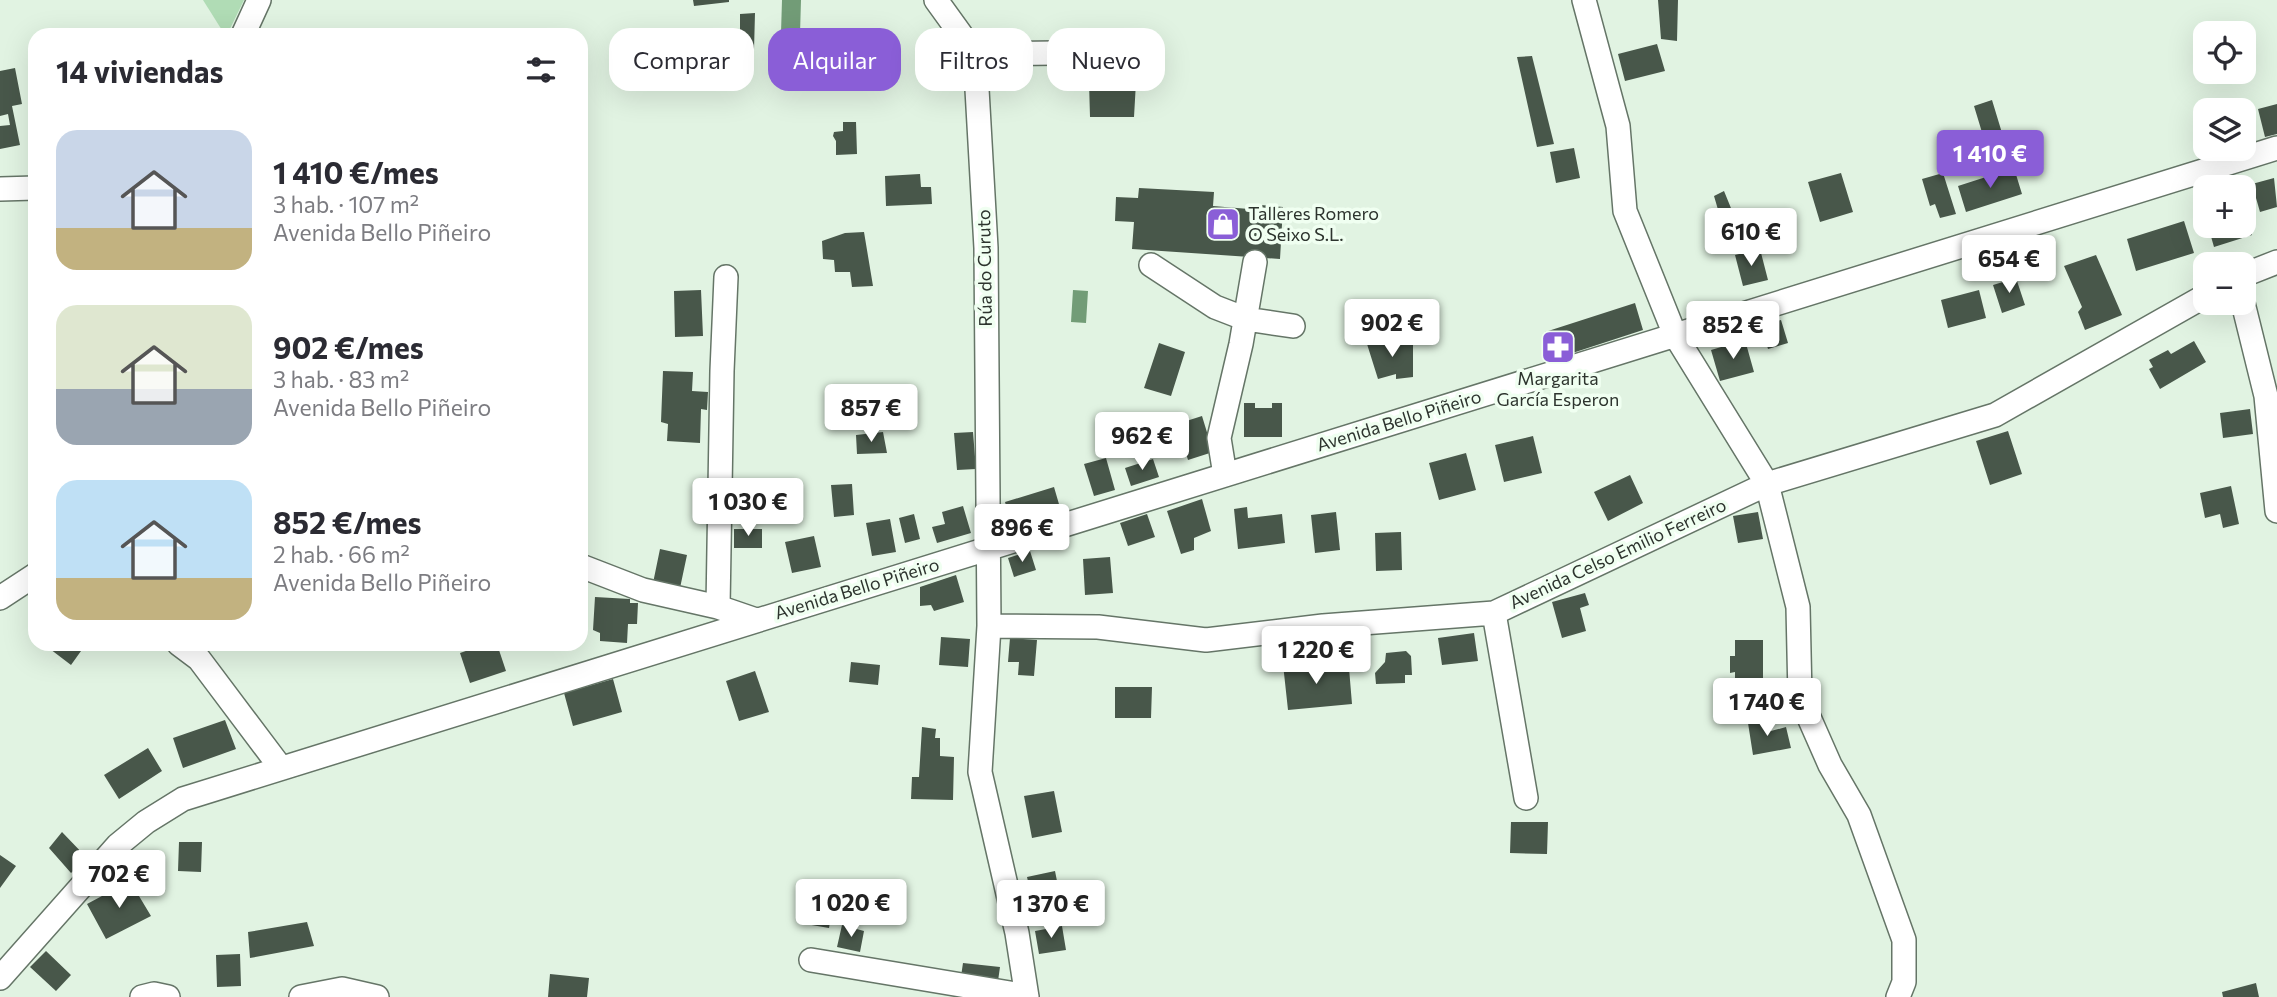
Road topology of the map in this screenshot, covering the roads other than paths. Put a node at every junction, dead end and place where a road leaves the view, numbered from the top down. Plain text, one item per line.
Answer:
1 (259, 0) edge
2 (936, 0) edge
3 (1584, 0) edge
4 (246, 28) edge
5 (956, 28) edge
6 (977, 91) edge
7 (2277, 148) edge
8 (28, 188) edge
9 (0, 189) edge
10 (1255, 262) dead end
11 (2277, 262) edge
12 (1151, 265) dead end
13 (2256, 270) edge
14 (726, 277) dead end
15 (2193, 303) edge
16 (2246, 315) edge
17 (1245, 319) junction
18 (1293, 326) dead end
19 (1675, 335) junction
20 (1225, 475) junction
21 (1767, 484) junction
22 (2277, 511) edge
23 (988, 549) junction
24 (588, 569) edge
25 (28, 580) edge
26 (0, 598) edge
27 (718, 607) junction
28 (1494, 613) junction
29 (756, 620) junction
30 (989, 626) junction
31 (188, 651) edge
32 (281, 768) junction
33 (1526, 798) dead end
34 (811, 960) dead end
35 (0, 978) edge
36 (142, 997) edge
37 (168, 997) edge
38 (301, 997) edge
39 (377, 997) edge
40 (1027, 997) edge
41 (1898, 997) edge

1 - 4 street
2 - 5 street
3 - 19 street
6 - 23 street, Rúa do Curuto
7 - 19 street, Avenida Bello Piñeiro
8 - 9 street
10 - 17 street
11 - 13 street
12 - 17 street
14 - 27 street
15 - 21 street, Avenida Celso Emilio Ferreiro
16 - 22 street
17 - 18 street
17 - 20 street
19 - 20 street, Avenida Bello Piñeiro
19 - 21 street
20 - 23 street, Avenida Bello Piñeiro
21 - 28 street, Avenida Celso Emilio Ferreiro
21 - 41 street
23 - 29 street, Avenida Bello Piñeiro
23 - 30 street
24 - 27 street
25 - 26 street
27 - 29 street
28 - 30 street, Avenida Celso Emilio Ferreiro
28 - 33 street
29 - 32 street, Avenida Bello Piñeiro
30 - 40 street
31 - 32 street
32 - 35 street, Avenida Bello Piñeiro
34 - 40 street
36 - 37 street
38 - 39 street

